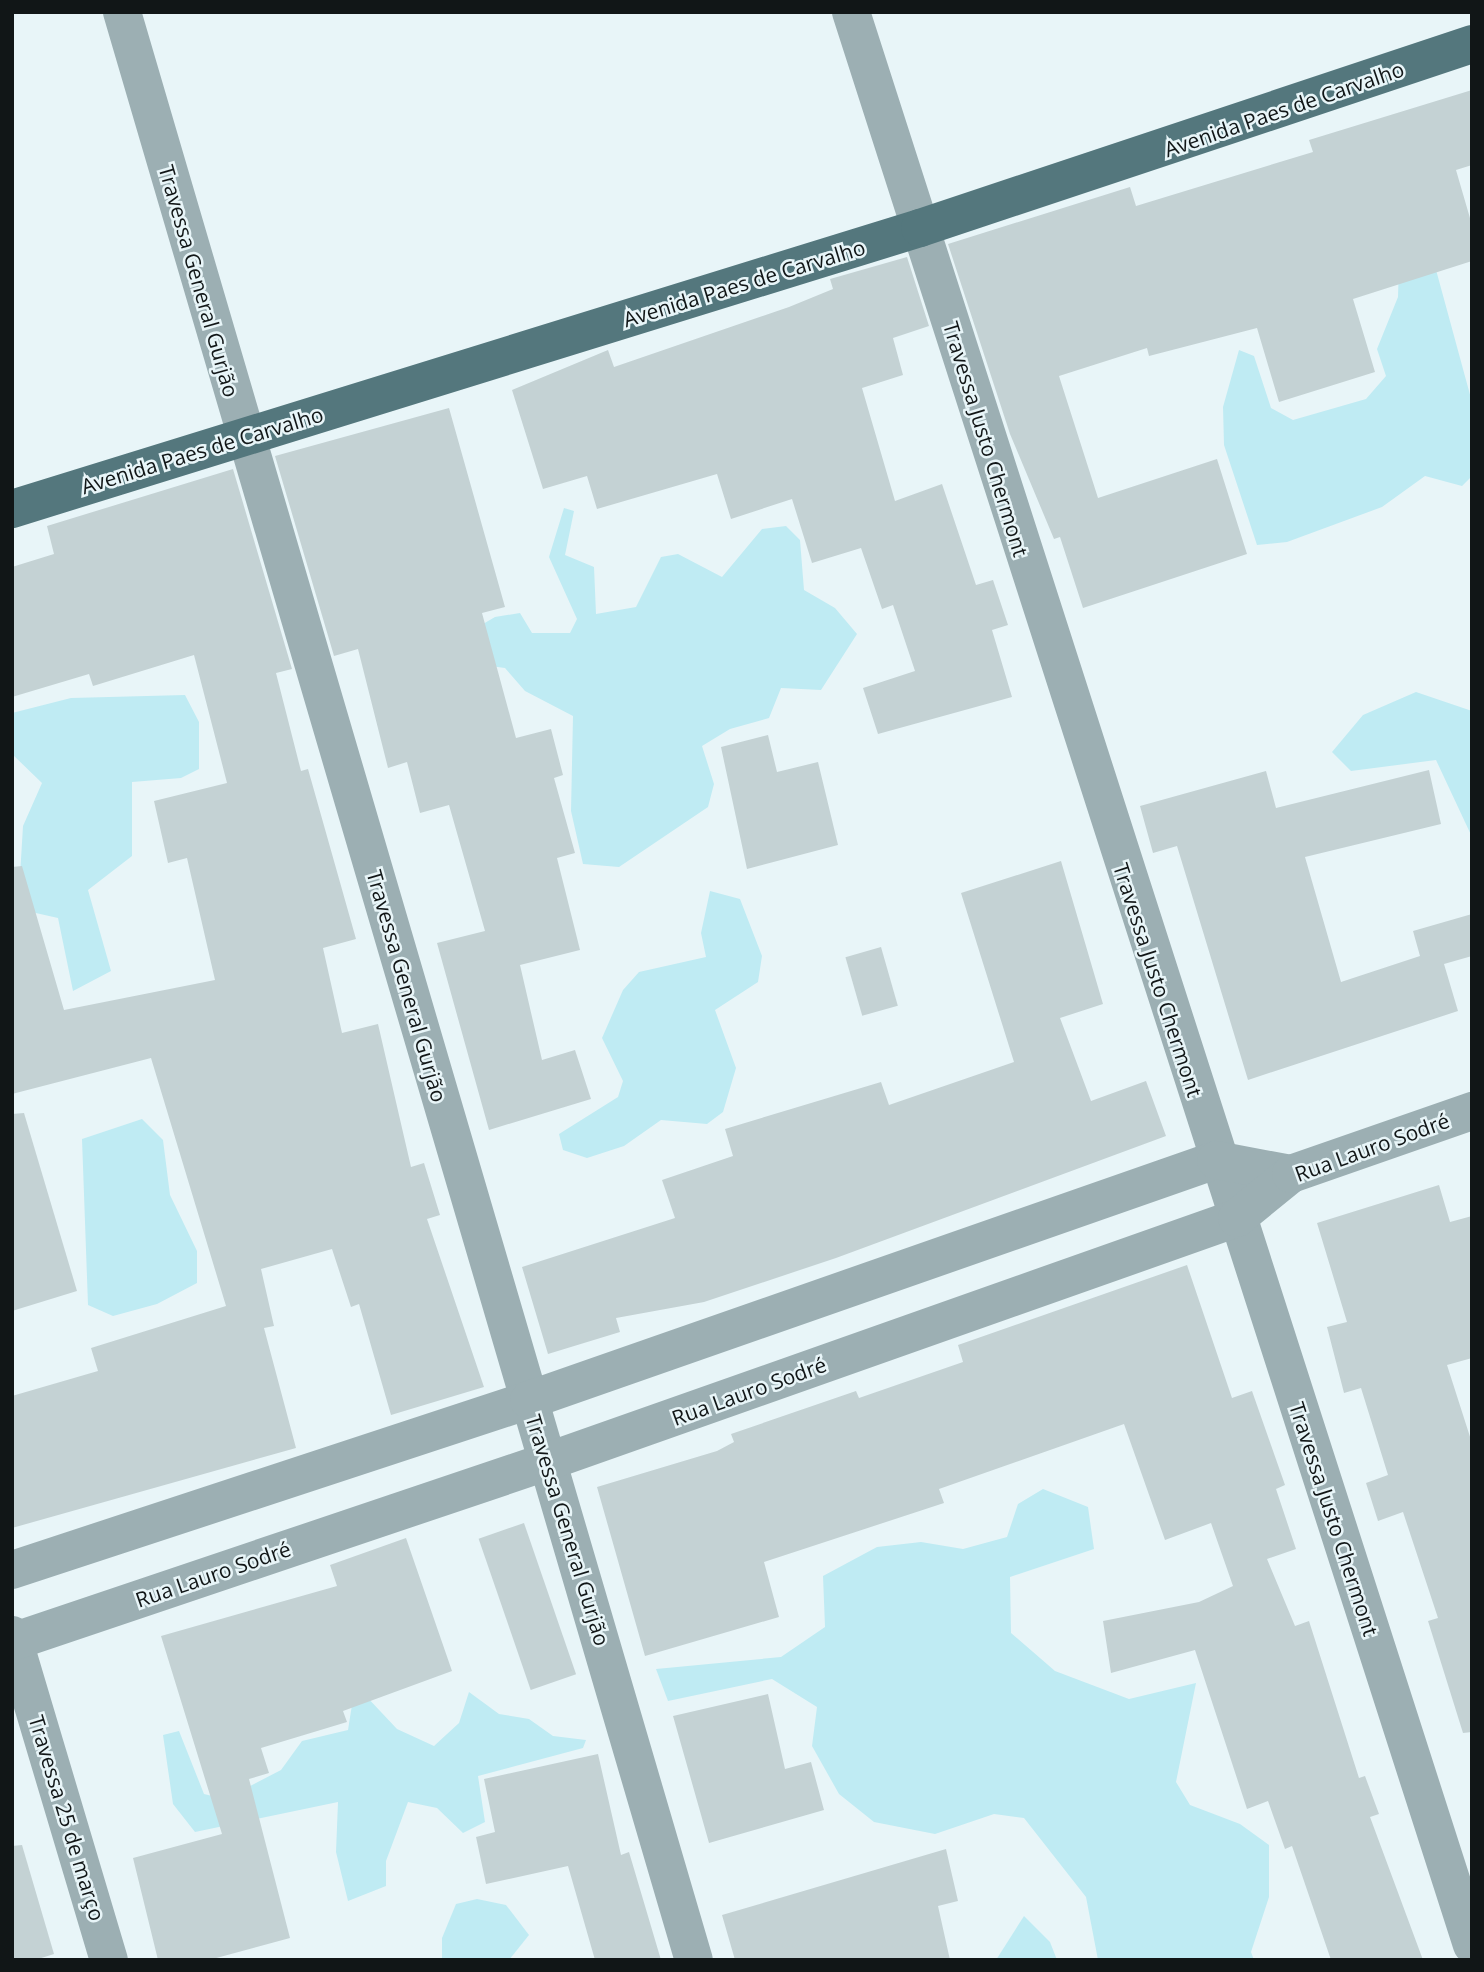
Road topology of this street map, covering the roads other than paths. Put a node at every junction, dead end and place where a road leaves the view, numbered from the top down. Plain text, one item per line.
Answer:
1 (122, 12) edge
2 (851, 12) edge
3 (1472, 44) edge
4 (920, 228) junction
5 (244, 437) junction
6 (12, 509) edge
7 (1472, 1111) edge
8 (1216, 1160) junction
9 (1291, 1174) junction
10 (1237, 1218) junction
11 (529, 1400) junction
12 (549, 1461) junction
13 (12, 1570) edge
14 (13, 1639) edge
15 (1472, 1945) edge
16 (109, 1960) edge
17 (694, 1960) edge

1 - 5 street, Travessa General Gurjão
2 - 4 street, Travessa Justo Chermont
3 - 4 main road, Avenida Paes de Carvalho
4 - 5 main road, Avenida Paes de Carvalho
4 - 8 street, Travessa Justo Chermont
5 - 6 main road, Avenida Paes de Carvalho
5 - 11 street, Travessa General Gurjão
7 - 9 street, Rua Lauro Sodré
8 - 9 street
8 - 10 street, Travessa Justo Chermont
8 - 11 street
9 - 10 street, Rua Lauro Sodré
10 - 12 street, Rua Lauro Sodré
10 - 15 street, Travessa Justo Chermont
11 - 12 street, Travessa General Gurjão
11 - 13 street
12 - 14 street, Rua Lauro Sodré
12 - 17 street, Travessa General Gurjão
14 - 16 street, Travessa 25 de março

